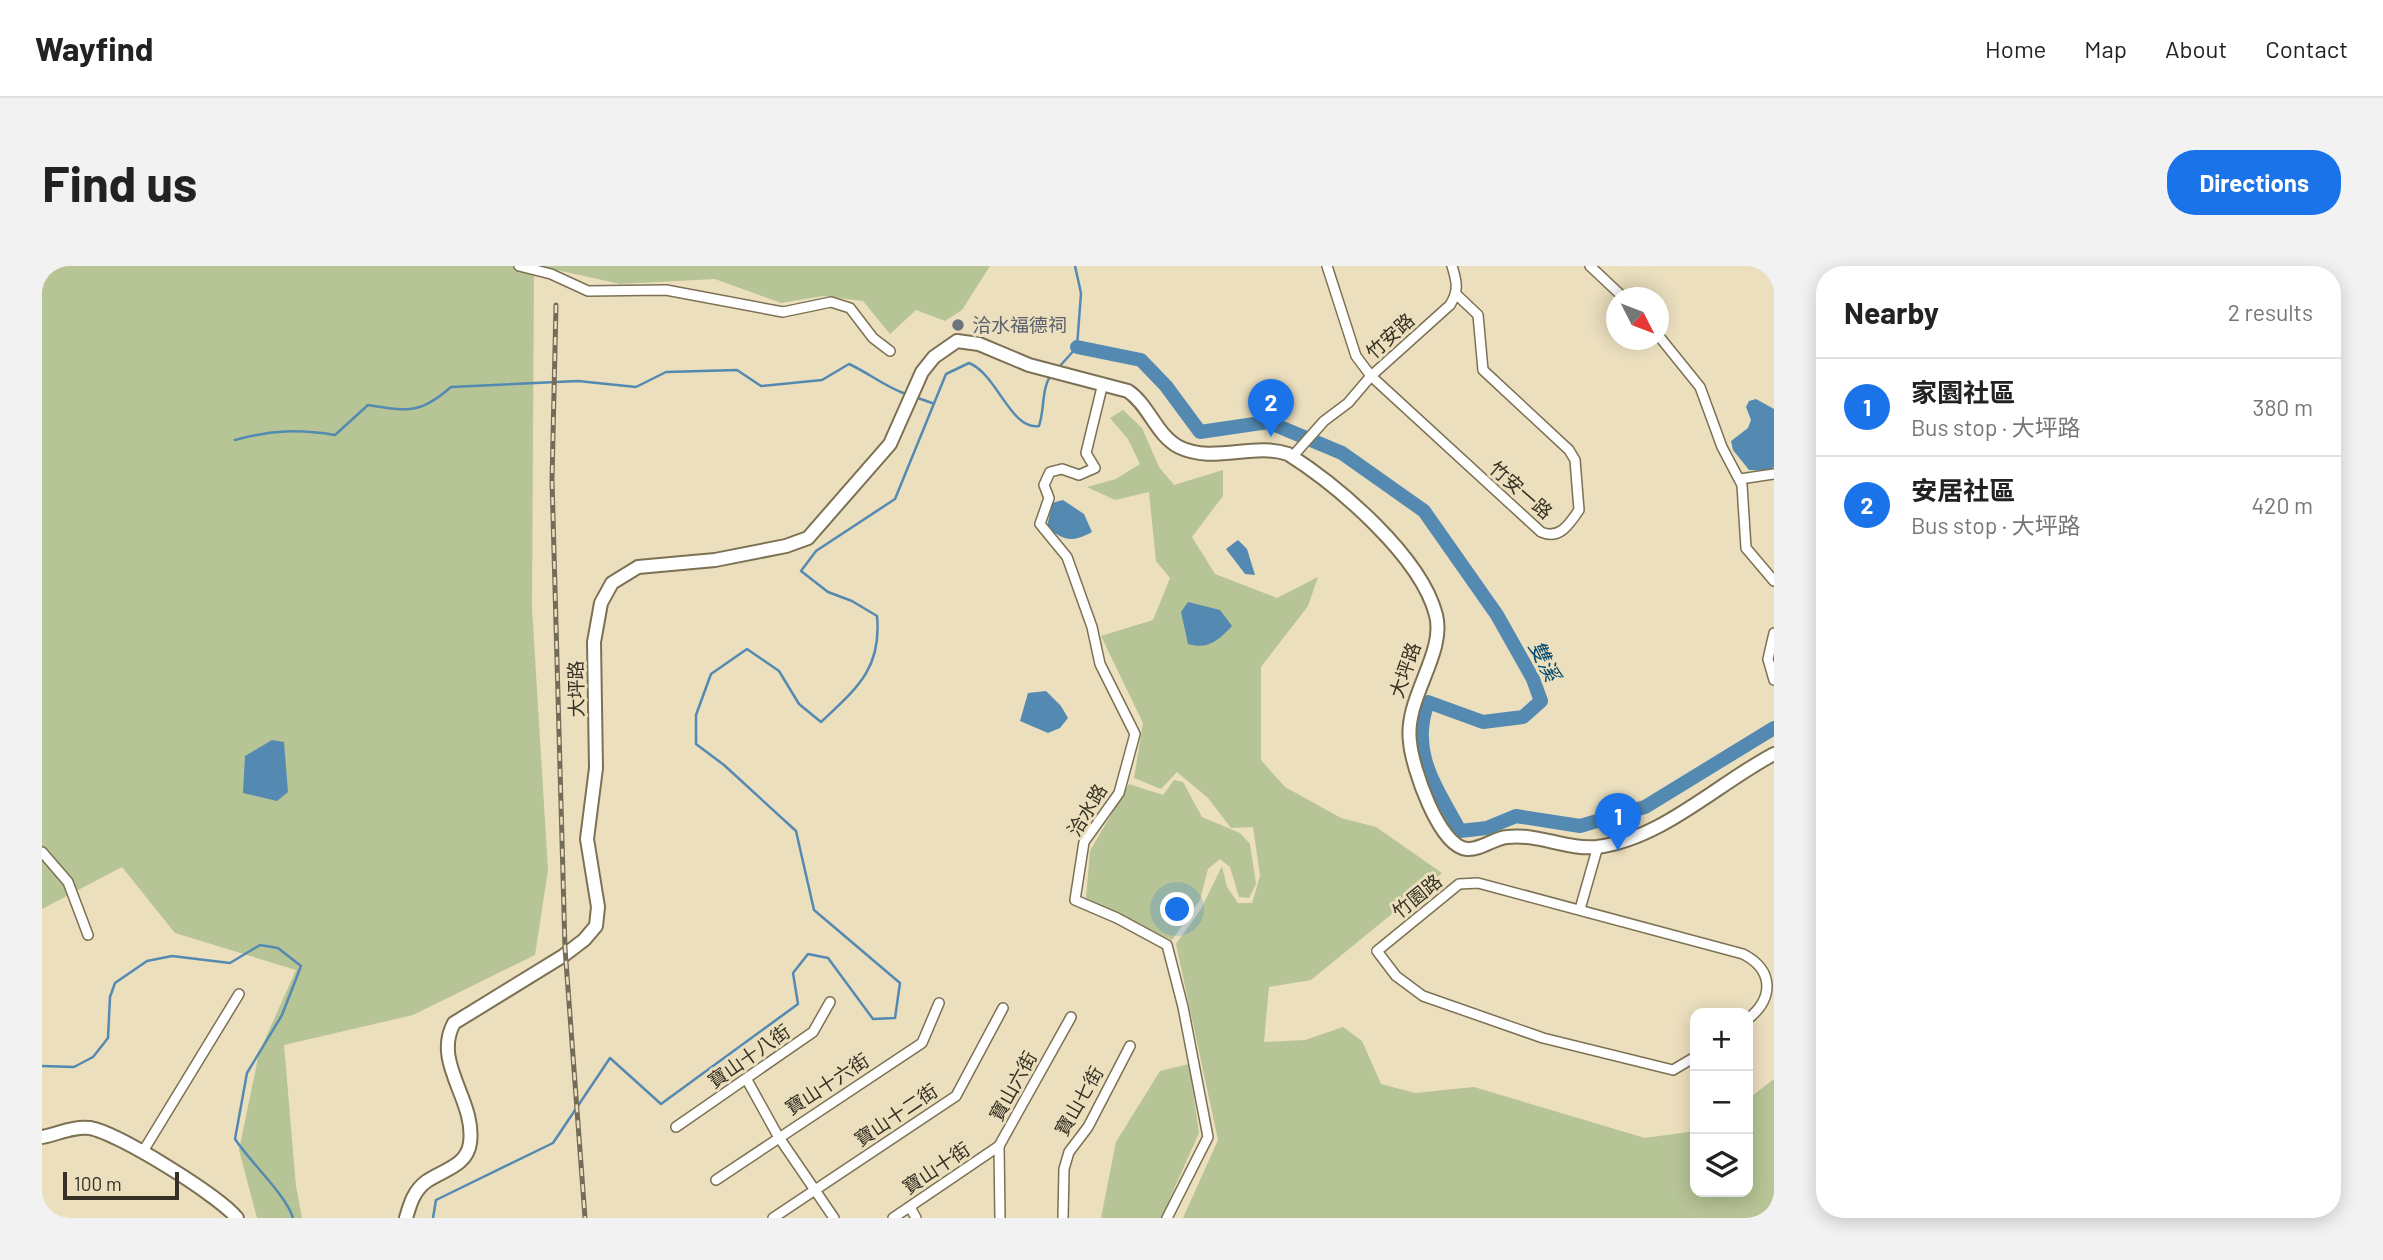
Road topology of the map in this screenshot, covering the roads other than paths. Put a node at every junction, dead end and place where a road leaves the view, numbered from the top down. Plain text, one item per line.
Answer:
1 (519, 266) edge
2 (1327, 266) edge
3 (1452, 266) edge
4 (1590, 266) edge
5 (1612, 287) edge
6 (1457, 295) junction
7 (1669, 349) edge
8 (890, 351) dead end
9 (1371, 376) junction
10 (1103, 383) junction
11 (1292, 457) junction
12 (1774, 474) edge
13 (1740, 479) junction
14 (1774, 581) edge
15 (1774, 633) edge
16 (1774, 680) edge
17 (1774, 754) edge
18 (1598, 846) junction
19 (42, 852) edge
20 (1580, 909) junction
21 (88, 935) dead end
22 (239, 994) dead end
23 (830, 1003) dead end
24 (939, 1003) dead end
25 (1003, 1008) dead end
26 (1753, 1013) edge
27 (1071, 1017) dead end
28 (1130, 1046) dead end
29 (1690, 1060) edge
30 (747, 1080) junction
31 (676, 1127) dead end
32 (778, 1136) junction
33 (42, 1137) edge
34 (999, 1146) junction
35 (142, 1153) junction
36 (716, 1180) dead end
37 (816, 1189) junction
38 (910, 1207) junction
39 (237, 1218) edge
40 (405, 1218) edge
41 (773, 1218) edge
42 (834, 1218) edge
43 (892, 1218) edge
44 (916, 1218) edge
45 (1000, 1218) edge
46 (1063, 1218) edge
47 (1167, 1218) edge

1 - 8 street
2 - 9 street
3 - 6 street
4 - 5 street
6 - 9 street, 竹安路
6 - 9 street, 竹安一路
7 - 13 street
9 - 11 street, 竹安路
10 - 11 street, 大坪路
10 - 40 street, 大坪路
10 - 47 street, 洽水路
11 - 18 street, 大坪路
12 - 13 street
13 - 14 street
15 - 16 street
17 - 18 street, 大坪路
18 - 20 street
19 - 21 street
20 - 26 street, 竹園路
20 - 29 street, 竹園路
22 - 35 street
23 - 30 street, 寶山十八街
24 - 32 street, 寶山十六街
25 - 37 street, 寶山十二街
27 - 34 street, 寶山六街
28 - 46 street, 寶山七街
30 - 31 street, 寶山十八街
30 - 32 street
32 - 36 street, 寶山十六街
32 - 37 street
33 - 35 street
34 - 38 street, 寶山十街
34 - 45 street, 寶山六街
35 - 39 street
37 - 41 street, 寶山十二街
37 - 42 street
38 - 43 street, 寶山十街
38 - 44 street

